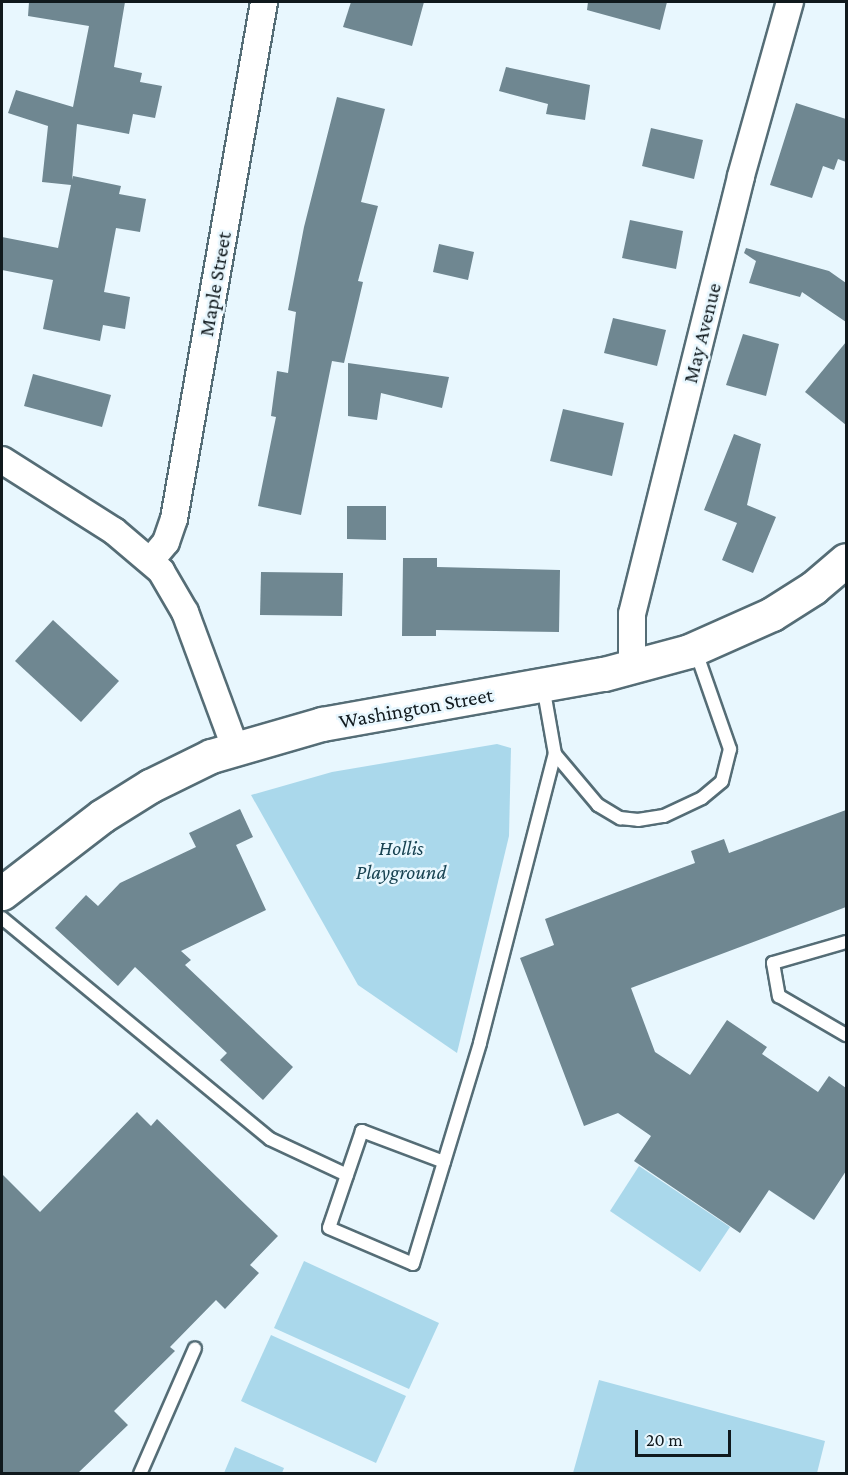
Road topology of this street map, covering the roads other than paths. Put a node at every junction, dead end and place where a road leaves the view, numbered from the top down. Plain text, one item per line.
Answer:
1 (264, 2) edge
2 (790, 2) edge
3 (2, 460) edge
4 (151, 560) junction
5 (846, 560) edge
6 (695, 648) junction
7 (632, 667) junction
8 (543, 685) junction
9 (235, 747) junction
10 (555, 754) junction
11 (2, 893) edge
12 (2, 918) edge
13 (846, 942) edge
14 (846, 1035) edge
15 (444, 1162) junction
16 (347, 1175) junction
17 (195, 1348) dead end
18 (140, 1473) edge

1 - 4 street, Maple Street
2 - 7 street, May Avenue
3 - 4 street
4 - 9 street
5 - 6 main road, Washington Street
6 - 7 main road, Washington Street
6 - 10 lane
7 - 8 main road, Washington Street
8 - 9 main road, Washington Street
8 - 10 lane
9 - 11 main road, Washington Street
10 - 15 lane
12 - 16 lane
13 - 14 lane
15 - 16 lane
15 - 16 lane
17 - 18 lane

